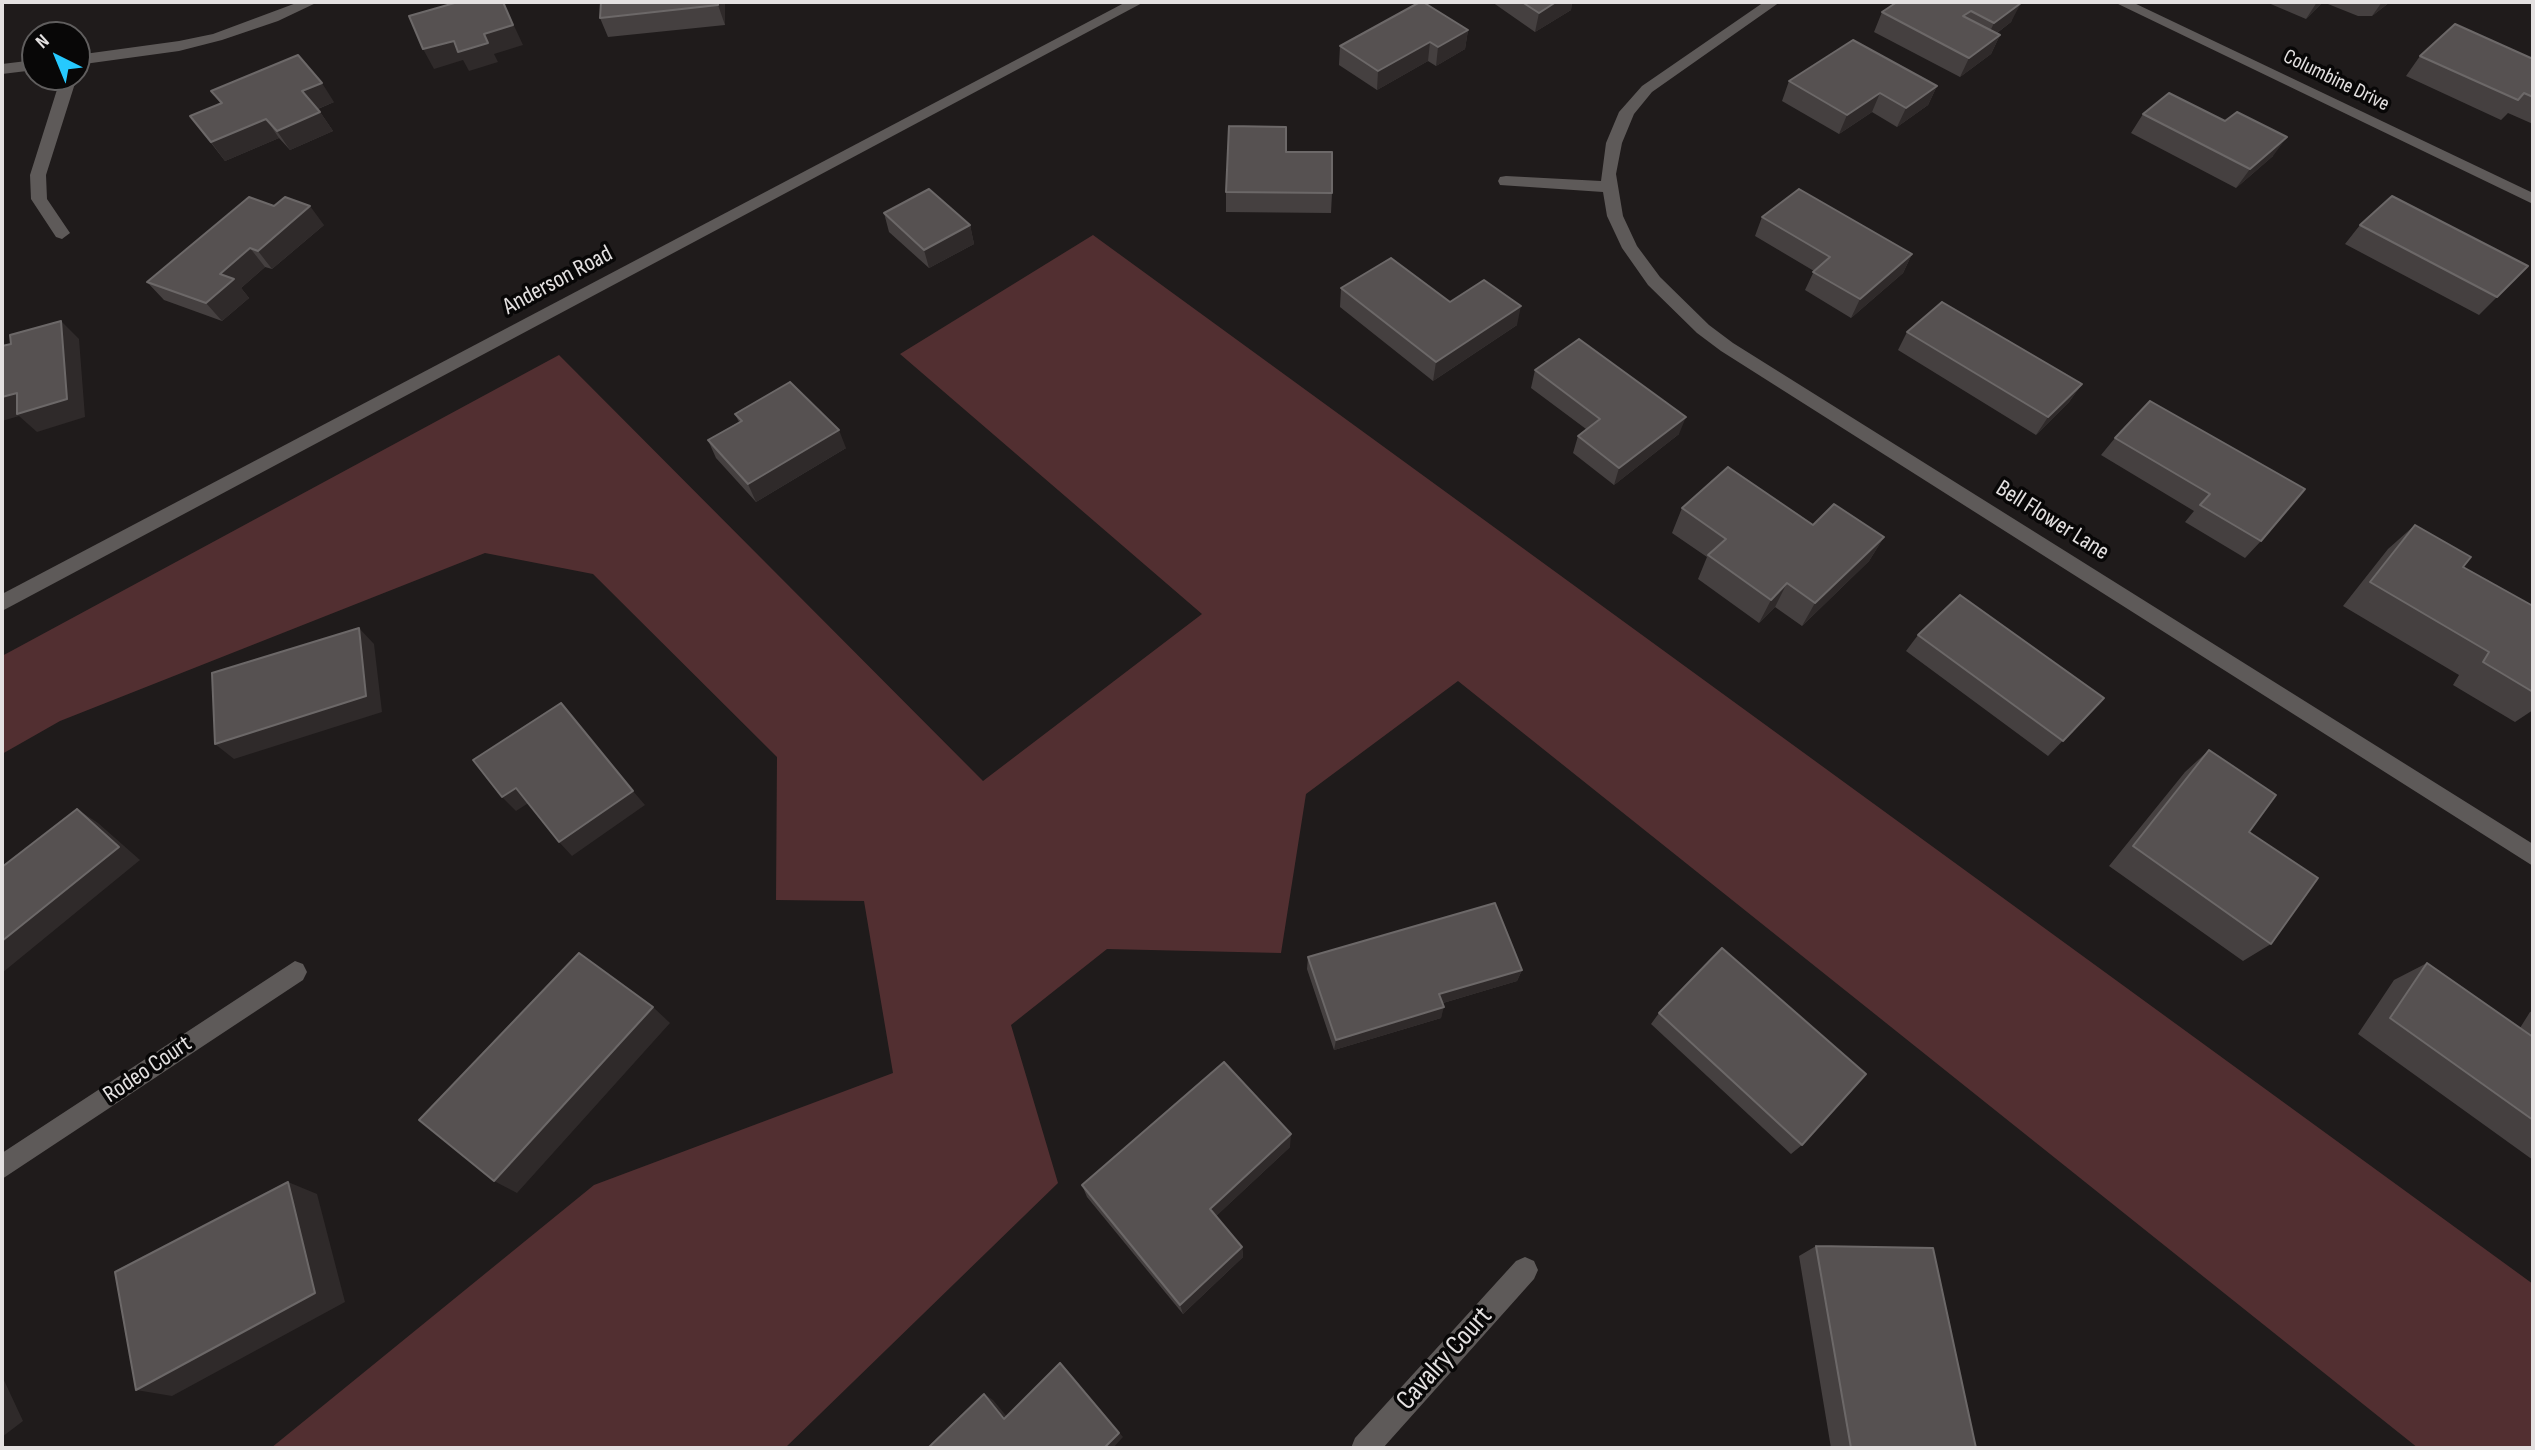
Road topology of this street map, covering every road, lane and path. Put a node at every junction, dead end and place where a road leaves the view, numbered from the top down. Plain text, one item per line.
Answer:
1 (311, 2) edge
2 (1137, 2) edge
3 (1773, 2) edge
4 (2121, 2) edge
5 (91, 58) edge
6 (21, 67) edge
7 (2, 69) edge
8 (65, 91) edge
9 (1609, 180) junction
10 (1506, 181) dead end
11 (2533, 199) edge
12 (62, 233) dead end
13 (2, 603) edge
14 (2533, 856) edge
15 (295, 972) dead end
16 (2, 1167) edge
17 (1525, 1270) dead end
18 (1365, 1448) edge

1 - 5 street
2 - 13 street, Anderson Road
3 - 9 street
4 - 11 street, Columbine Drive
6 - 7 street
8 - 12 street
9 - 10 street
9 - 14 street, Bell Flower Lane
15 - 16 street, Rodeo Court
17 - 18 street, Cavalry Court

